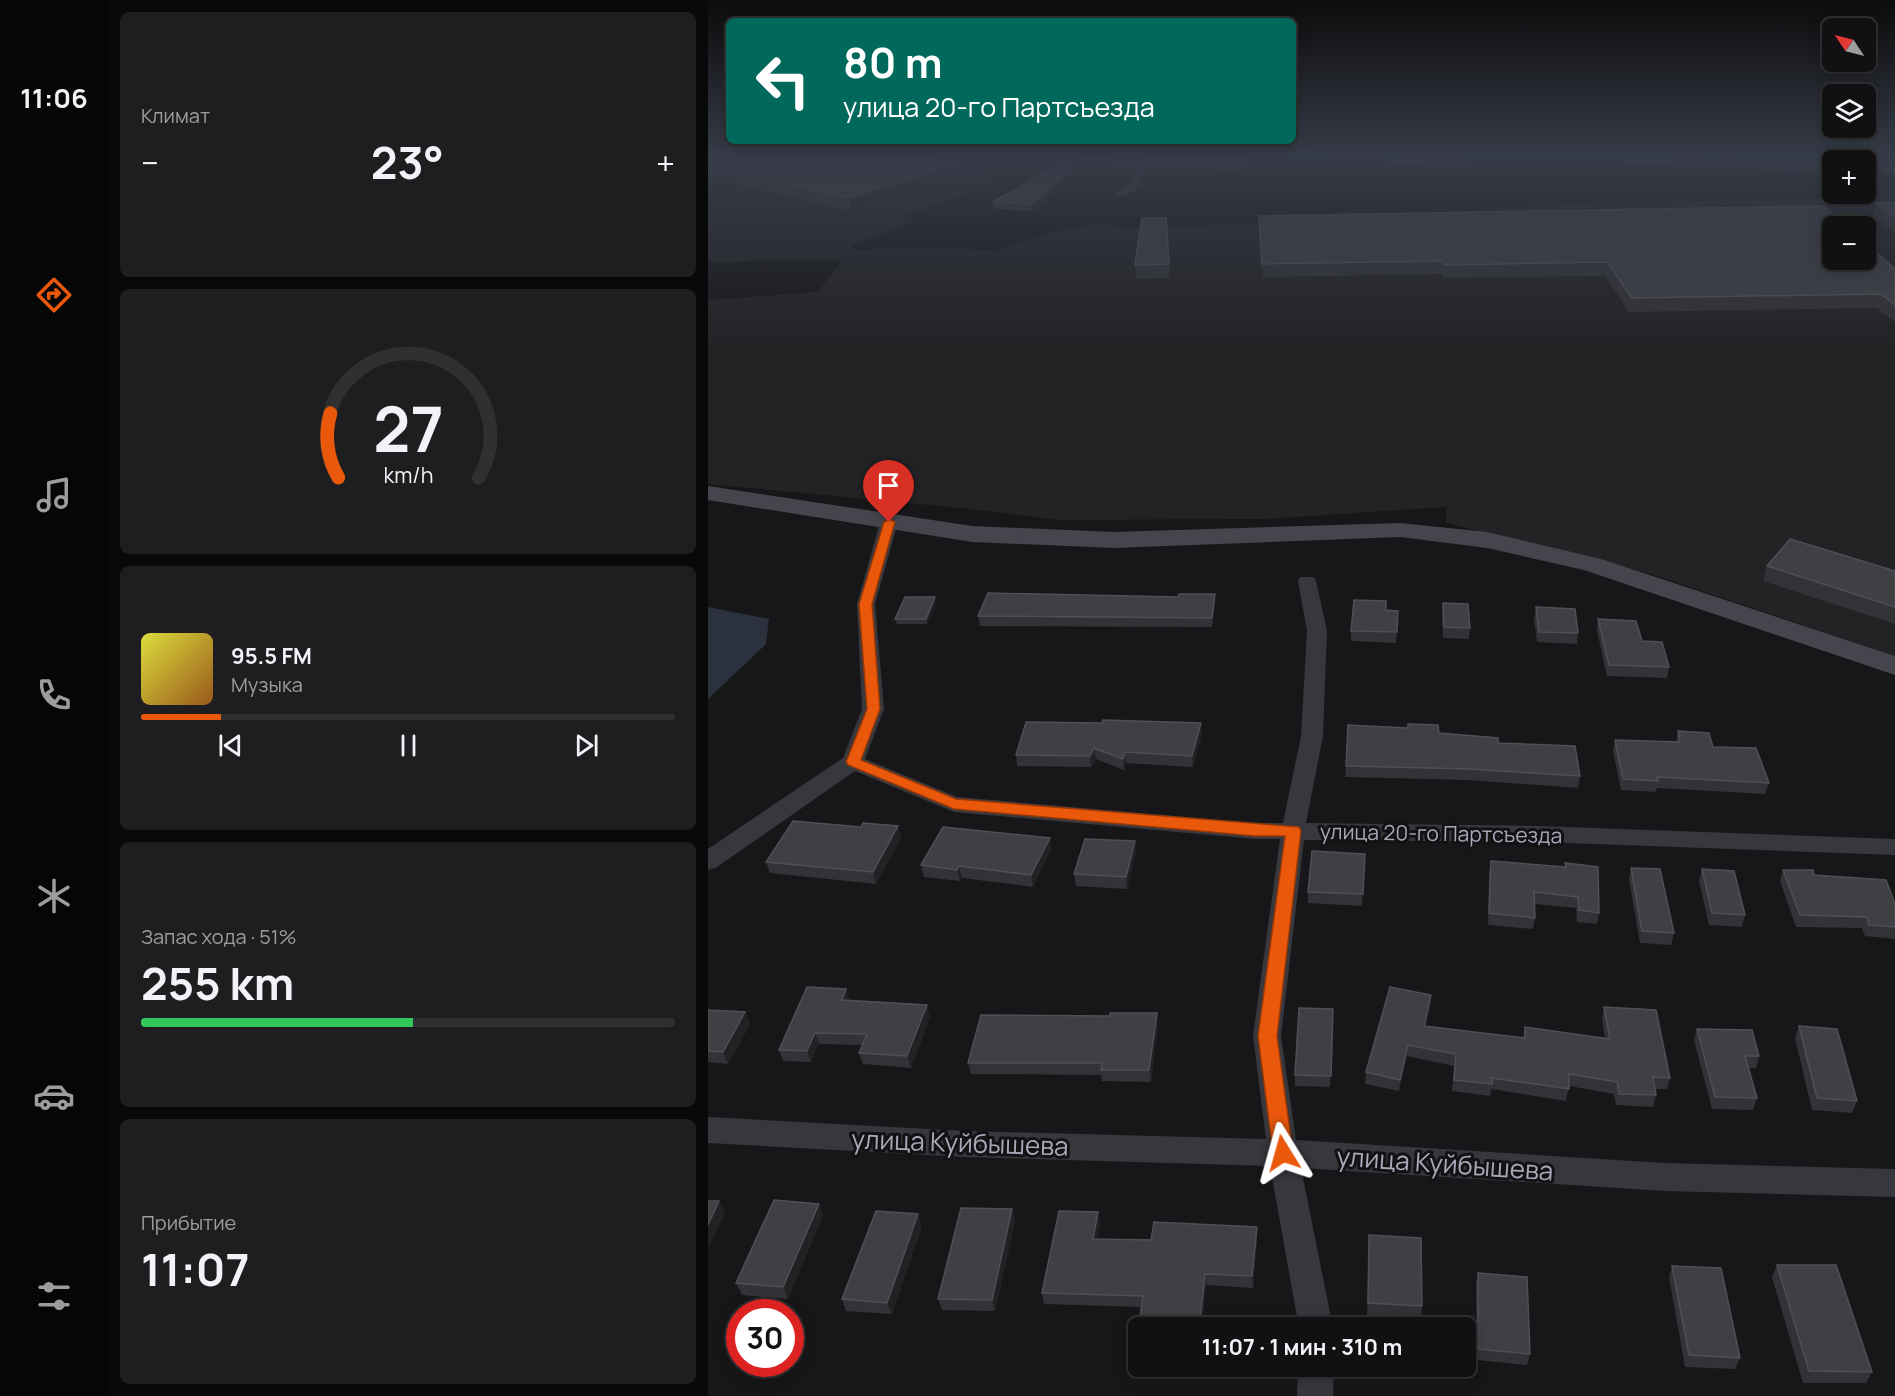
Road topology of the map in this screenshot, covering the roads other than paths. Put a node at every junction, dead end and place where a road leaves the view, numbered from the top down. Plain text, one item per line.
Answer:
1 (708, 494) edge
2 (889, 522) junction
3 (1307, 581) dead end
4 (1895, 666) edge
5 (853, 762) junction
6 (1293, 831) junction
7 (1895, 847) edge
8 (708, 861) edge
9 (708, 1130) edge
10 (1283, 1153) junction
11 (1895, 1183) edge
12 (1314, 1317) edge
13 (1316, 1377) edge
14 (1315, 1396) edge

1 - 2 street
2 - 4 street
2 - 5 street
3 - 6 street
5 - 6 street, улица 20-го Партсъезда
5 - 8 street
6 - 7 street, улица 20-го Партсъезда
6 - 10 street
9 - 10 street, улица Куйбышева
10 - 11 street, улица Куйбышева
10 - 12 street
13 - 14 street

